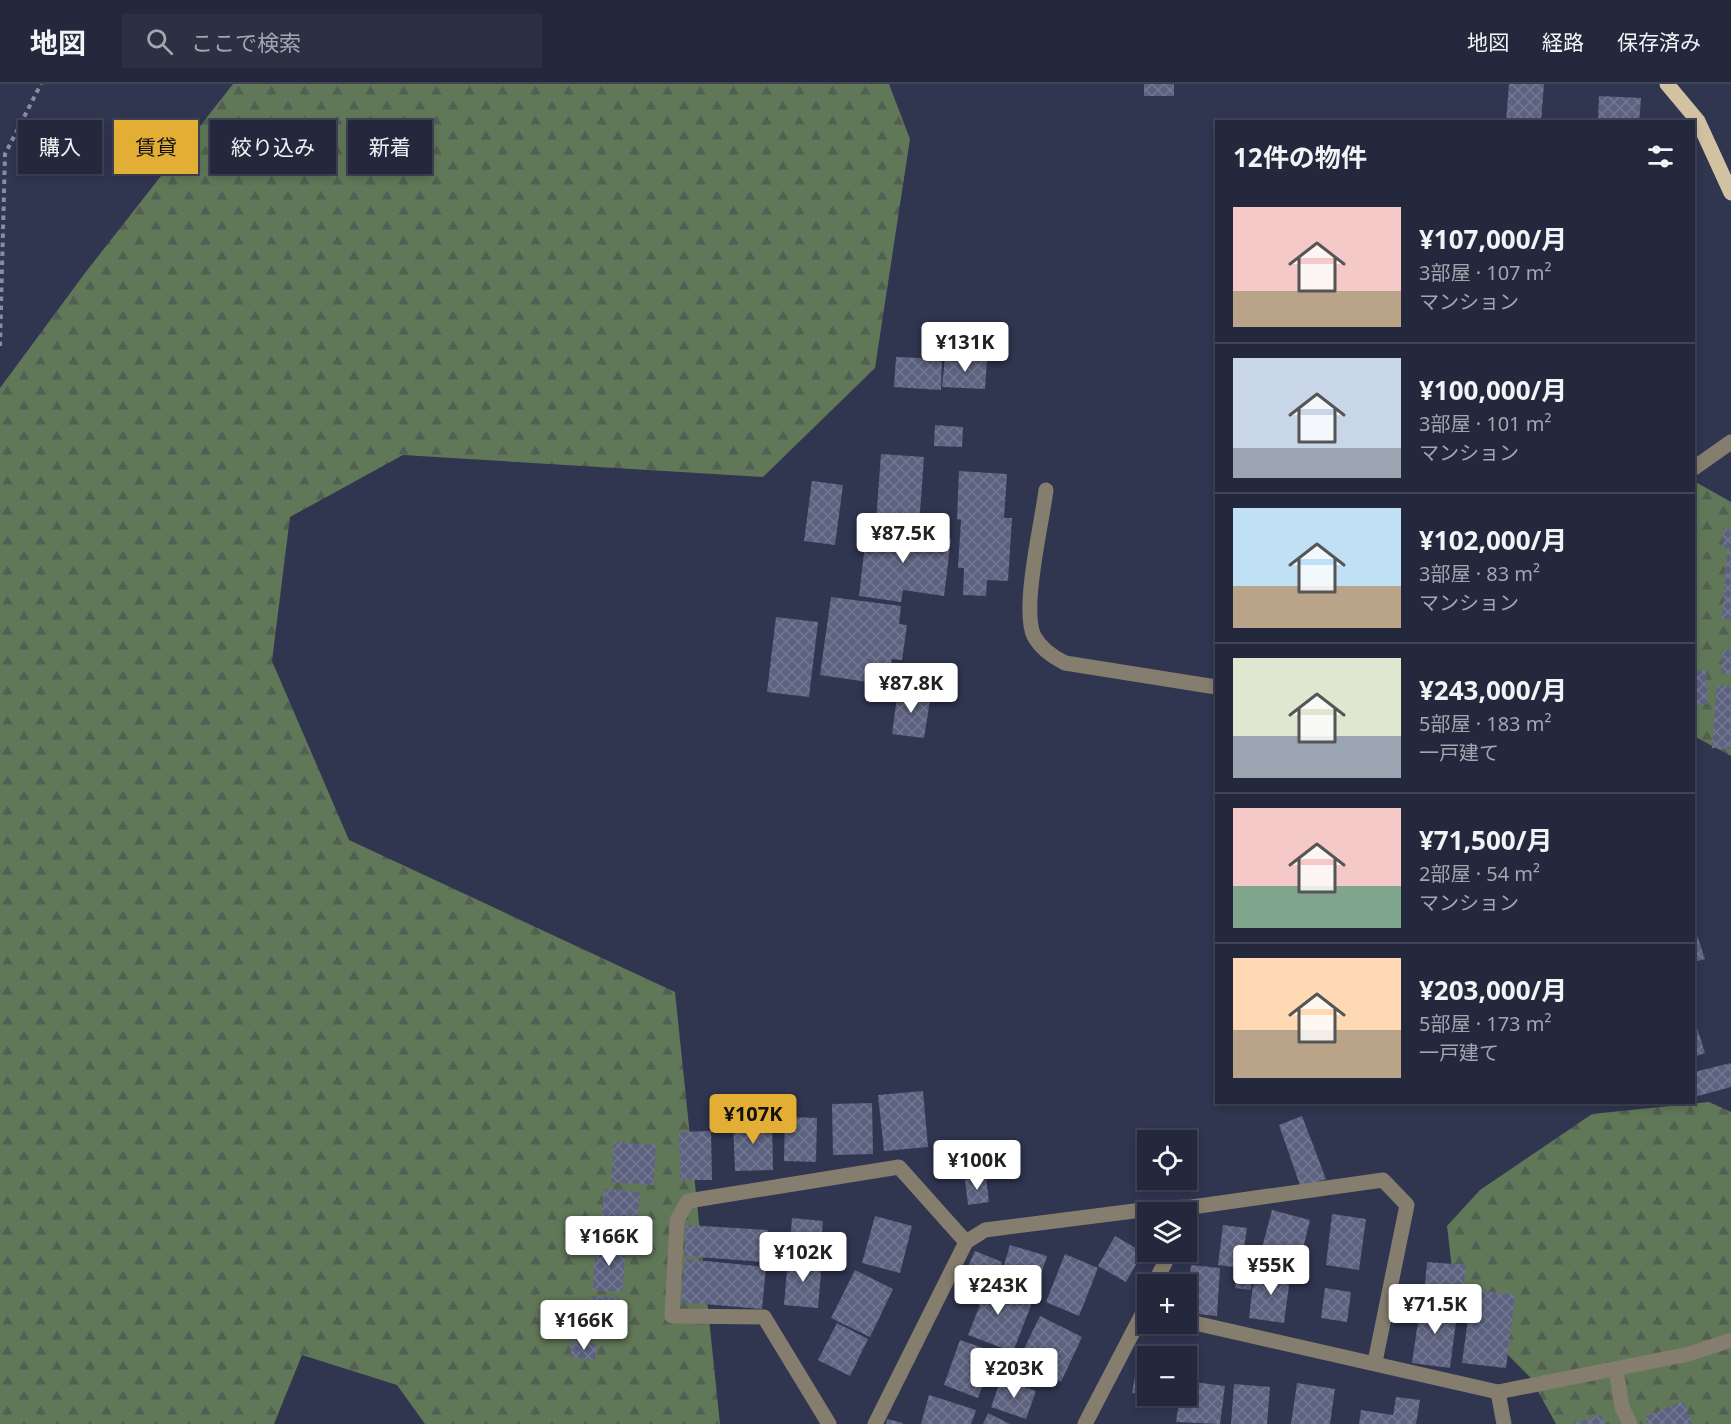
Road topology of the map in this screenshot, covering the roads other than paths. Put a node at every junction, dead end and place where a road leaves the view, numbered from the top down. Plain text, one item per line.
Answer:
1 (1667, 84) edge
2 (1731, 193) edge
3 (1731, 442) edge
4 (1695, 467) edge
5 (1046, 490) dead end
6 (1215, 687) edge
7 (1137, 1211) edge
8 (1197, 1212) edge
9 (966, 1242) junction
10 (1197, 1323) edge
11 (1137, 1326) edge
12 (1731, 1340) edge
13 (1375, 1362) junction
14 (1616, 1369) junction
15 (1498, 1392) junction
16 (829, 1424) edge
17 (875, 1424) edge
18 (1085, 1424) edge
19 (1504, 1424) edge
20 (1630, 1424) edge

1 - 2 main road
3 - 4 street
5 - 6 street
7 - 9 street
8 - 13 street
9 - 16 street
9 - 17 street
10 - 13 street
11 - 18 street
12 - 14 street
13 - 15 street
14 - 15 street
14 - 20 street
15 - 19 street

